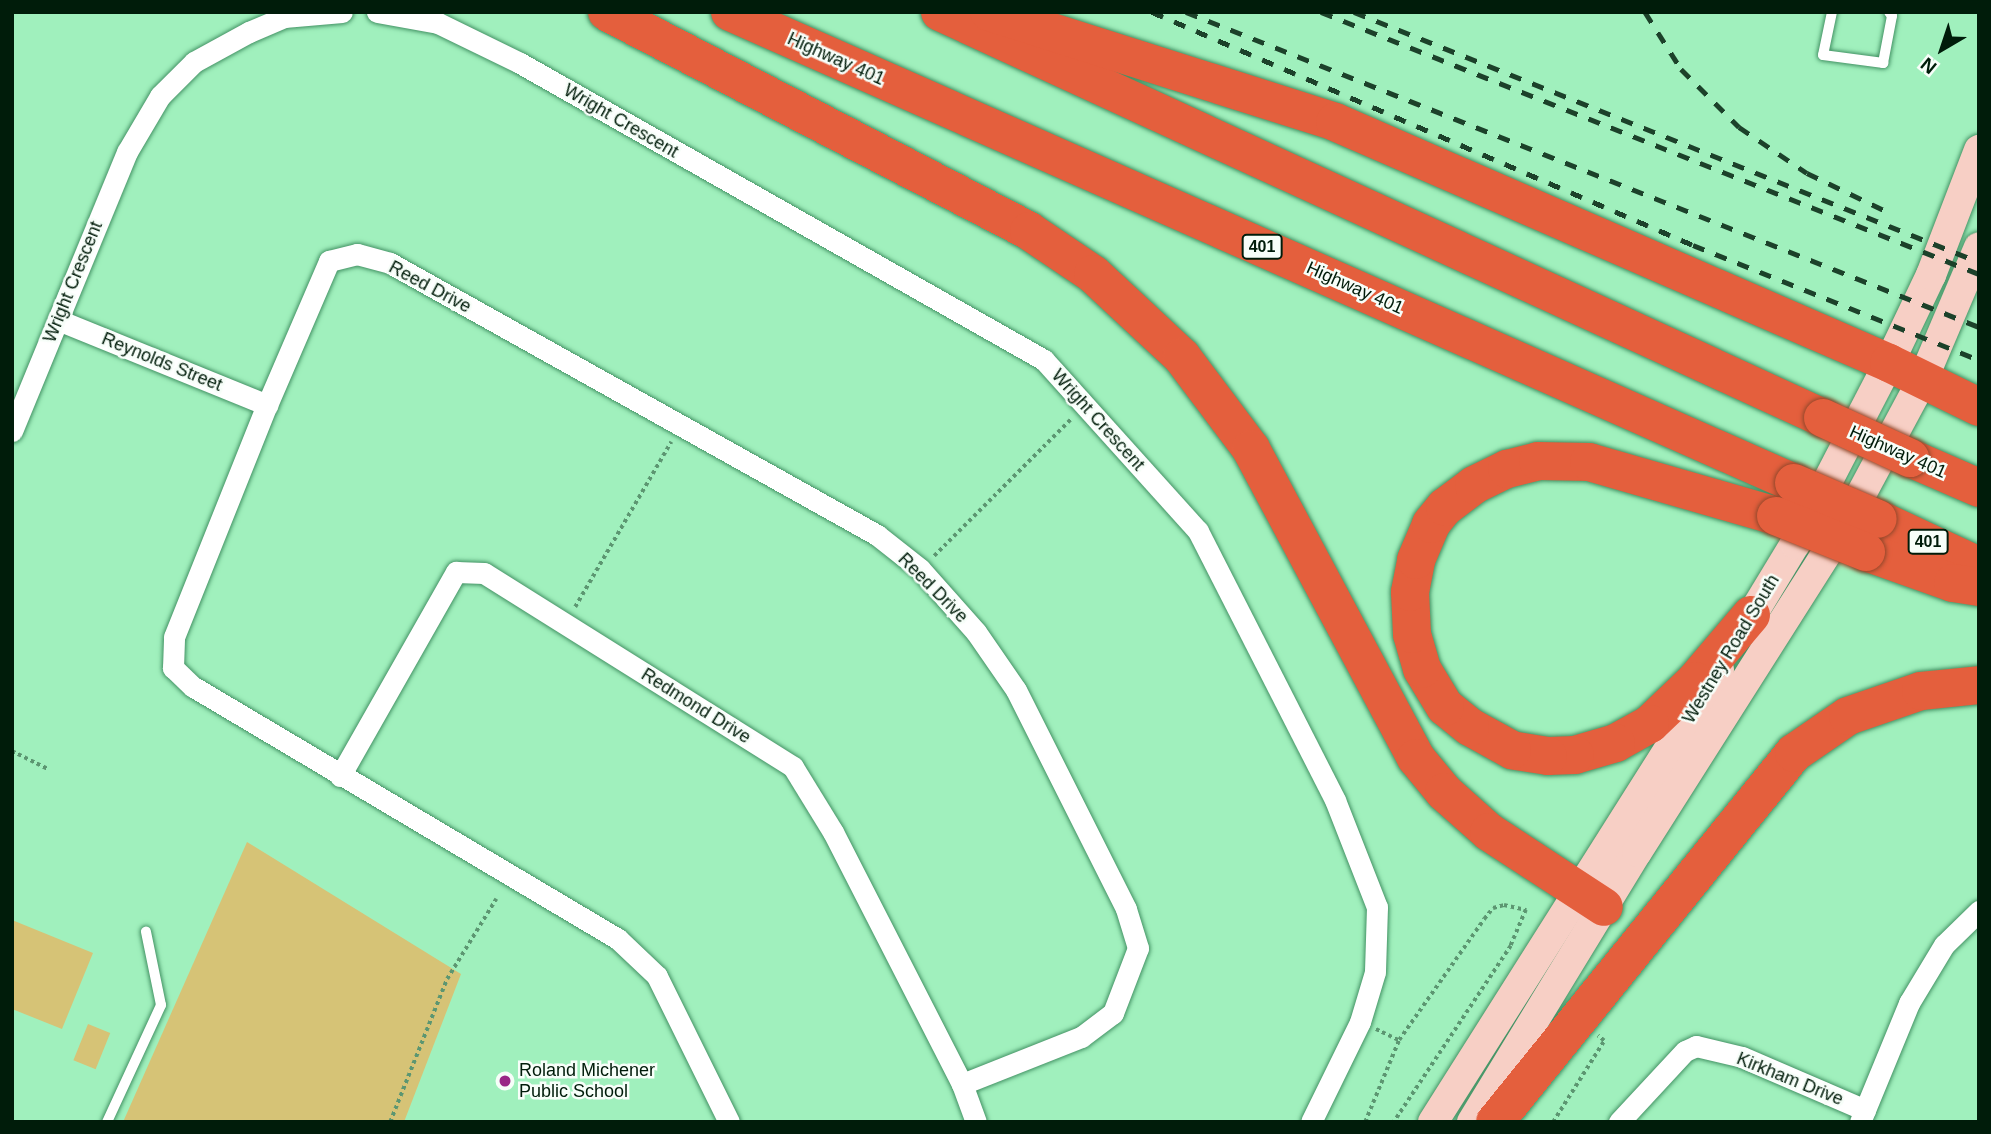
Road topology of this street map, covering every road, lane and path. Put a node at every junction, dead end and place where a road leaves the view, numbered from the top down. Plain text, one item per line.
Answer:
1 (342, 12) edge
2 (377, 12) edge
3 (607, 12) edge
4 (730, 12) edge
5 (940, 12) edge
6 (989, 12) edge
7 (1832, 12) edge
8 (1889, 12) edge
9 (283, 15) edge
10 (1979, 150) edge
11 (1979, 247) edge
12 (58, 320) junction
13 (1906, 371) junction
14 (1083, 404) junction
15 (267, 405) junction
16 (1979, 407) edge
17 (680, 425) junction
18 (12, 431) edge
19 (1979, 488) edge
20 (1872, 536) junction
21 (1979, 566) edge
22 (920, 569) junction
23 (1979, 587) edge
24 (575, 607) dead end
25 (1751, 615) junction
26 (1979, 685) edge
27 (12, 751) edge
28 (48, 769) dead end
29 (340, 776) junction
30 (496, 898) dead end
31 (1590, 899) junction
32 (1979, 911) edge
33 (146, 933) dead end
34 (1591, 1029) dead end
35 (962, 1084) junction
36 (1863, 1116) edge
37 (107, 1122) edge
38 (390, 1122) edge
39 (729, 1122) edge
40 (976, 1122) edge
41 (1311, 1122) edge
42 (1365, 1122) edge
43 (1394, 1122) edge
44 (1433, 1122) edge
45 (1472, 1122) edge
46 (1494, 1122) edge
47 (1553, 1122) edge
48 (1619, 1122) edge

1 - 9 street, Wright Crescent
2 - 14 street, Wright Crescent
3 - 31 highway
4 - 20 highway, Highway 401 / 401, bridge
5 - 19 highway, Highway 401, bridge
6 - 13 highway
7 - 8 lane
9 - 12 street, Wright Crescent
10 - 13 main road, Westney Road South
11 - 13 main road, Westney Road South
12 - 15 street, Reynolds Street
12 - 18 street, Wright Crescent
13 - 16 highway
13 - 25 main road, Westney Road South
13 - 31 main road, Westney Road South
14 - 22 path
14 - 41 street, Wright Crescent
15 - 17 street, Reed Drive
15 - 29 street, Reed Drive
17 - 22 street, Reed Drive
17 - 24 path
20 - 21 highway, Highway 401 / 401
20 - 23 highway
20 - 25 highway, bridge
22 - 35 street, Reed Drive
25 - 31 main road, Westney Road South
26 - 46 highway
27 - 28 path
29 - 35 street, Redmond Drive
29 - 39 street, Reed Drive
30 - 38 path
31 - 44 main road, Westney Road South
31 - 45 main road, Westney Road South
32 - 36 street
33 - 37 lane
34 - 47 path
35 - 40 street, Redmond Drive
36 - 48 street, Kirkham Drive
42 - 43 path

